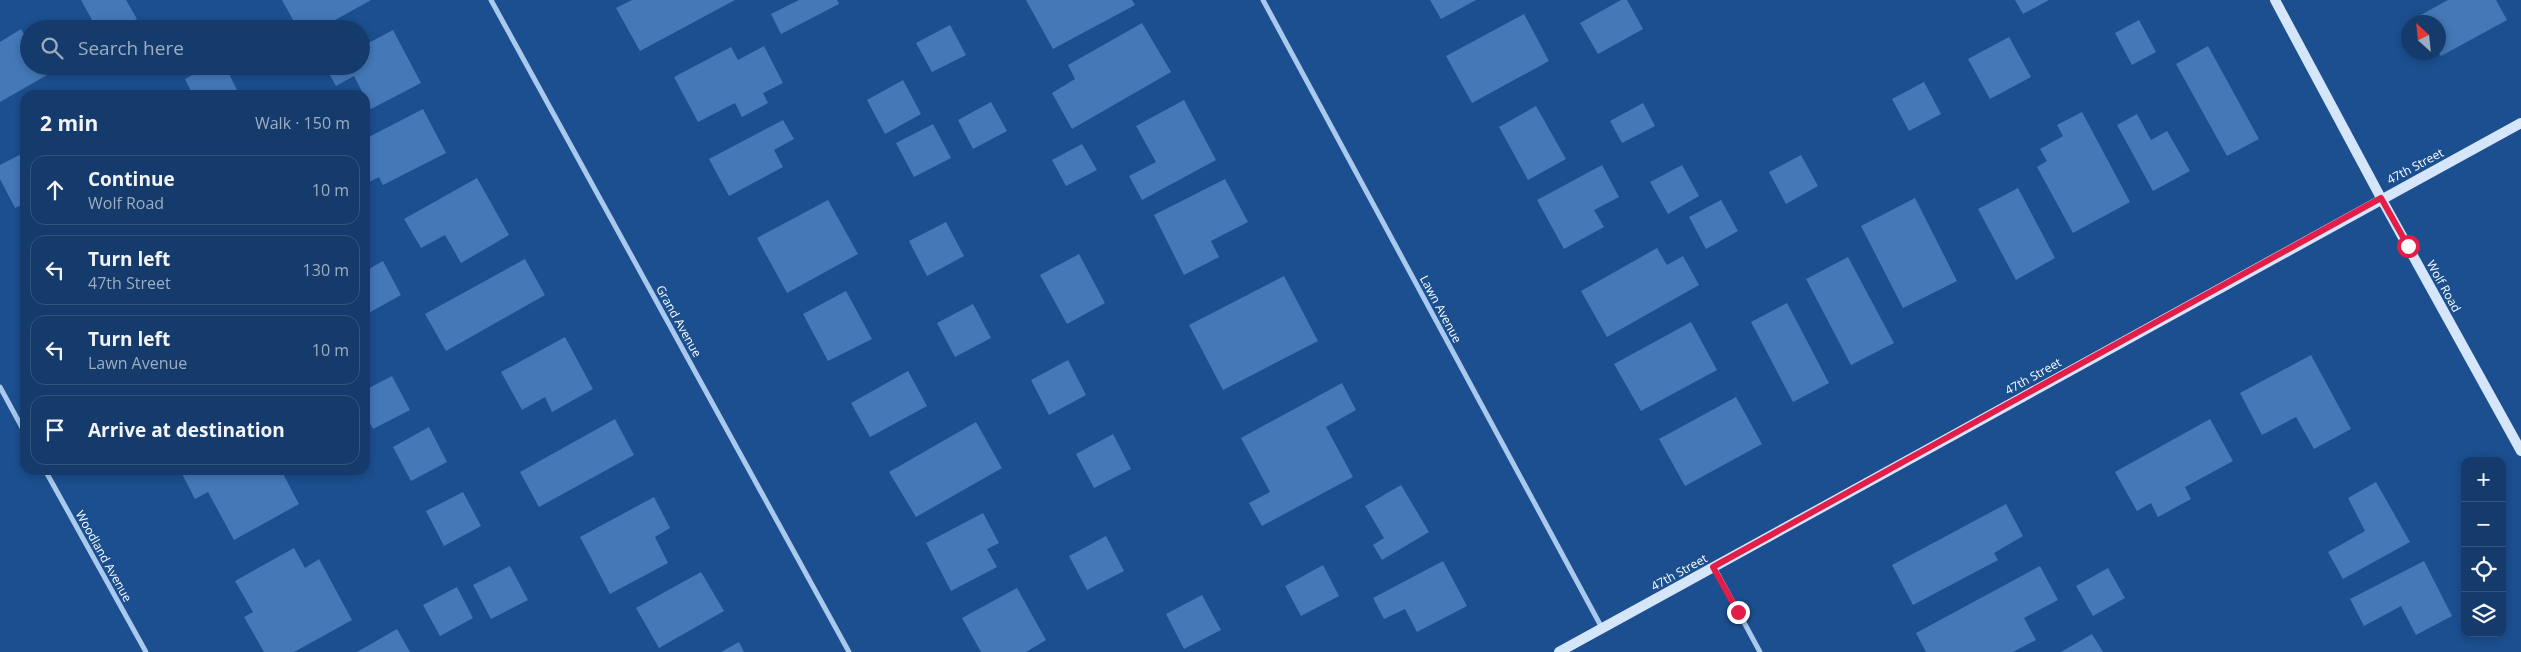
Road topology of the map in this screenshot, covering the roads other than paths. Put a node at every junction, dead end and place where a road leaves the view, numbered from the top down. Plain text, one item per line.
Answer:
1 (491, 0) edge
2 (1263, 0) edge
3 (2275, 0) edge
4 (2521, 123) edge
5 (2381, 198) junction
6 (0, 387) edge
7 (20, 424) edge
8 (2521, 450) edge
9 (49, 475) edge
10 (1713, 567) junction
11 (1602, 628) junction
12 (146, 652) edge
13 (849, 652) edge
14 (1558, 652) edge
15 (1760, 652) edge

1 - 13 street, Grand Avenue
2 - 11 street, Lawn Avenue
3 - 5 main road, Wolf Road
4 - 5 main road, 47th Street
5 - 8 main road, Wolf Road
5 - 10 main road, 47th Street
6 - 7 street
9 - 12 street, Woodland Avenue
10 - 11 main road, 47th Street
10 - 15 street
11 - 14 main road, 47th Street

